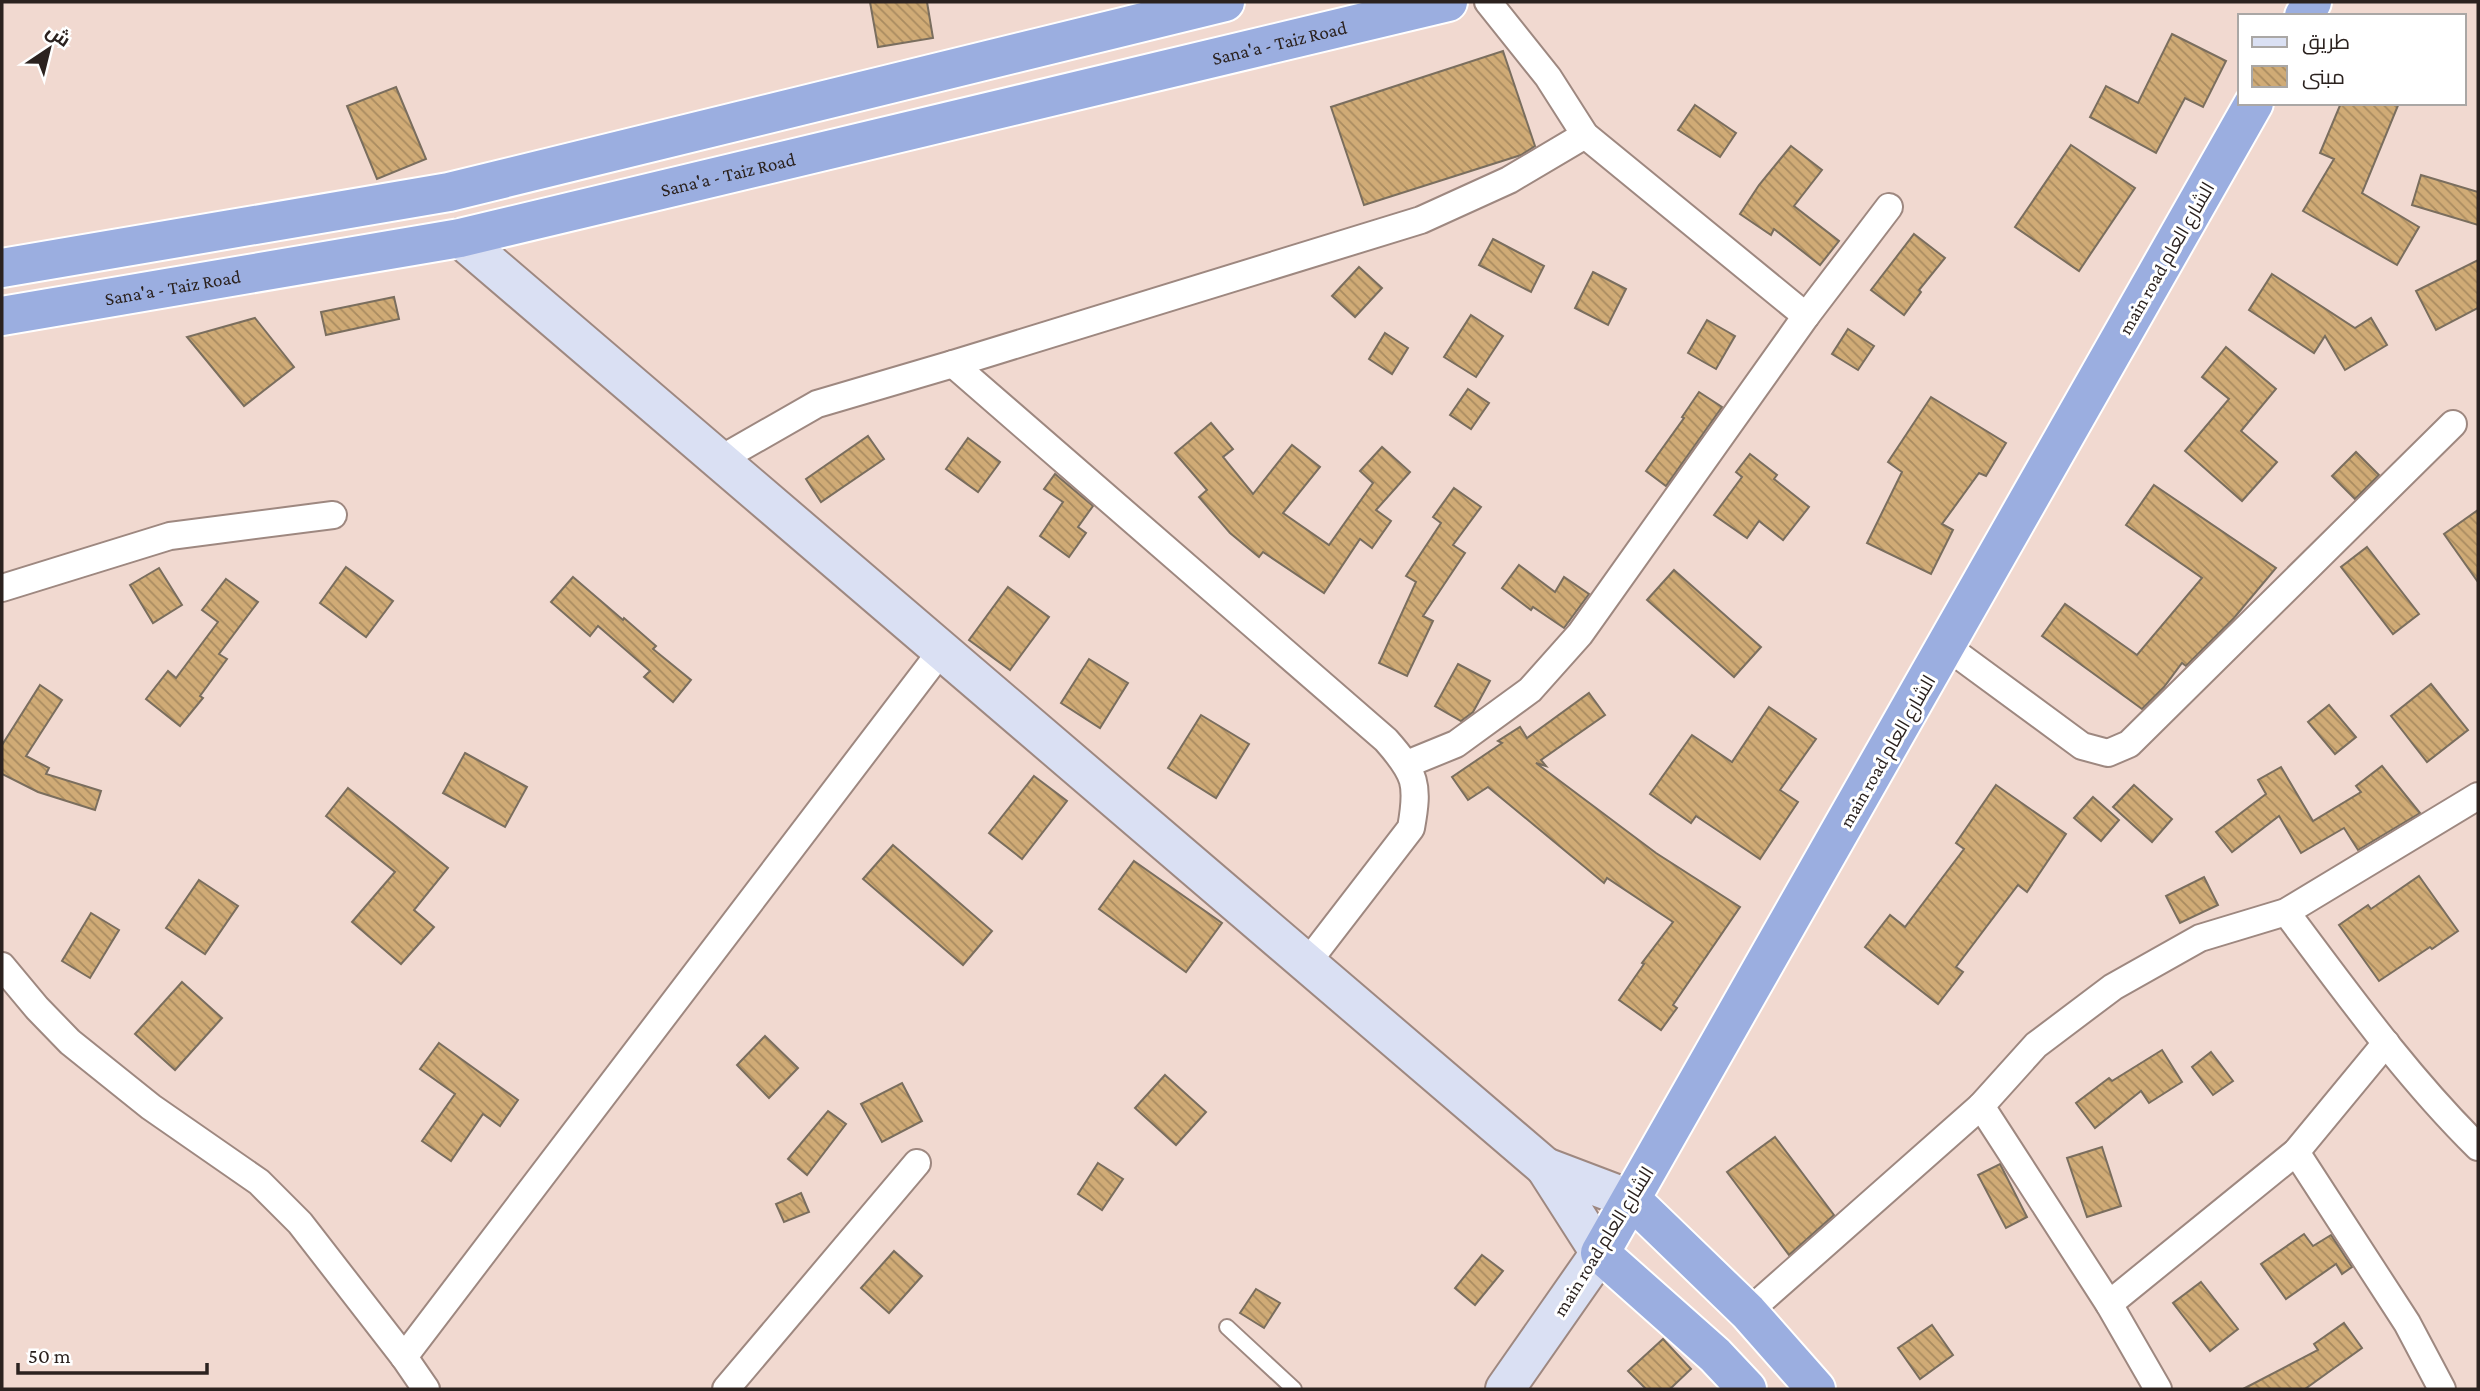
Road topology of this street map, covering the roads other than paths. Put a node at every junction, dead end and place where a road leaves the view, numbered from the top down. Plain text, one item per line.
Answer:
1 (1225, 2) edge
2 (1448, 2) edge
3 (1488, 2) edge
4 (2253, 105) edge
5 (1585, 135) junction
6 (449, 192) junction
7 (1889, 206) dead end
8 (460, 238) junction
9 (2, 268) edge
10 (2, 316) edge
11 (1806, 316) junction
12 (953, 364) junction
13 (2453, 424) dead end
14 (719, 460) junction
15 (333, 515) dead end
16 (2, 588) edge
17 (1946, 646) junction
18 (942, 650) junction
19 (1407, 764) junction
20 (2478, 796) edge
21 (2286, 912) junction
22 (1307, 963) junction
23 (2, 966) edge
24 (2386, 1043) junction
25 (1980, 1106) junction
26 (2478, 1147) edge
27 (2296, 1152) junction
28 (917, 1163) dead end
29 (1545, 1167) junction
30 (1632, 1199) junction
31 (1600, 1253) junction
32 (2109, 1304) junction
33 (1748, 1312) junction
34 (1227, 1327) dead end
35 (404, 1357) junction
36 (426, 1389) edge
37 (726, 1389) edge
38 (1294, 1389) edge
39 (1505, 1389) edge
40 (1747, 1389) edge
41 (1816, 1389) edge
42 (2158, 1389) edge
43 (2442, 1389) edge

1 - 6 highway
2 - 8 highway, Sana'a - Taiz Road
3 - 5 street
4 - 17 highway, main road الشارع العام
5 - 11 street
5 - 12 street
6 - 8 highway
6 - 9 highway
7 - 11 street
8 - 10 highway, Sana'a - Taiz Road
8 - 14 main road
11 - 19 street
12 - 14 street
12 - 19 street
13 - 17 street
14 - 18 main road
15 - 16 street
17 - 30 highway, main road الشارع العام
18 - 22 main road
18 - 35 street
19 - 22 street
20 - 21 street
21 - 24 street
21 - 25 street
22 - 29 main road
23 - 35 street
24 - 26 street
24 - 27 street
25 - 32 street
25 - 33 street
27 - 32 street
27 - 43 street
28 - 37 street
29 - 30 main road
29 - 31 main road
30 - 31 highway, main road الشارع العام
30 - 33 highway
31 - 39 main road, main road الشارع العام
31 - 40 highway
32 - 42 street
33 - 41 highway
34 - 38 lane
35 - 36 street

